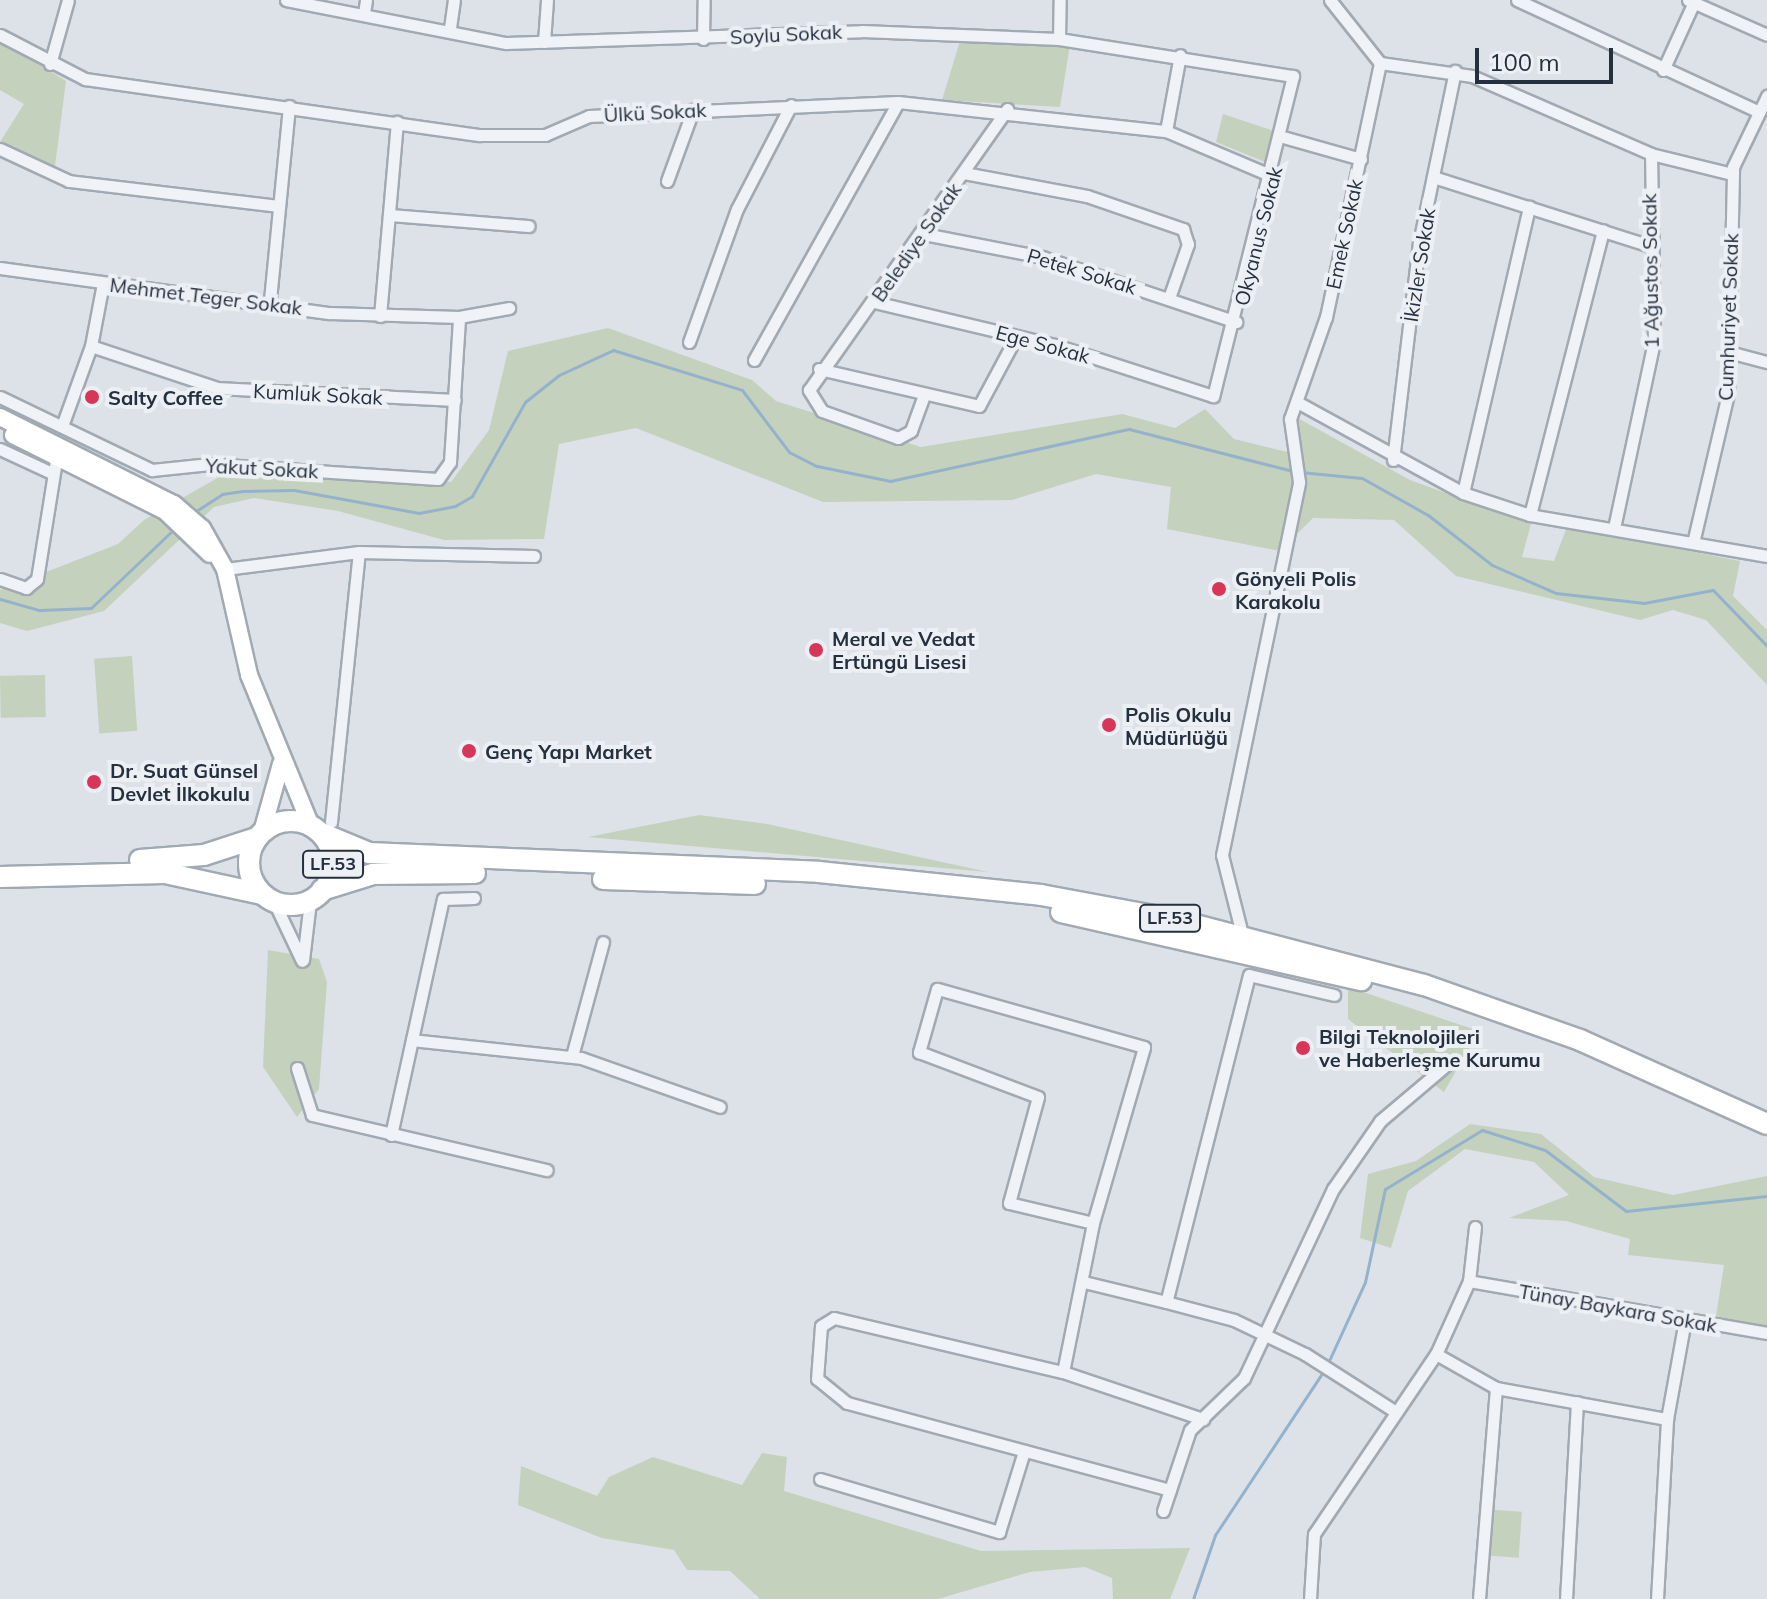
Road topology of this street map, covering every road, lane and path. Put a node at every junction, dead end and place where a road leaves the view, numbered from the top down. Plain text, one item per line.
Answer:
1 (68, 0) edge
2 (286, 0) edge
3 (366, 0) edge
4 (454, 0) edge
5 (547, 0) edge
6 (704, 0) edge
7 (1060, 0) edge
8 (1330, 0) edge
9 (1517, 0) edge
10 (1691, 1) edge
11 (364, 13) junction
12 (450, 28) junction
13 (0, 35) edge
14 (1767, 35) edge
15 (703, 39) junction
16 (1059, 39) junction
17 (544, 42) junction
18 (1180, 55) junction
19 (1380, 63) junction
20 (50, 64) junction
21 (1663, 70) junction
22 (1289, 71) joint
23 (1455, 71) junction
24 (1767, 96) edge
25 (898, 102) junction
26 (791, 105) junction
27 (289, 106) junction
28 (1007, 109) junction
29 (693, 110) junction
30 (1759, 112) junction
31 (397, 122) junction
32 (1166, 131) junction
33 (1283, 137) junction
34 (0, 149) edge
35 (1651, 154) junction
36 (1361, 159) junction
37 (964, 173) junction
38 (1732, 174) junction
39 (1272, 176) junction
40 (1433, 177) junction
41 (667, 181) dead end
42 (278, 206) junction
43 (1529, 206) junction
44 (389, 215) junction
45 (529, 226) dead end
46 (1603, 230) junction
47 (924, 234) junction
48 (1647, 245) junction
49 (0, 268) edge
50 (103, 283) junction
51 (1169, 298) junction
52 (270, 300) junction
53 (875, 302) junction
54 (509, 308) dead end
55 (380, 316) junction
56 (459, 317) junction
57 (1236, 322) junction
58 (1016, 337) junction
59 (689, 342) dead end
60 (91, 346) junction
61 (1729, 352) junction
62 (754, 360) dead end
63 (1767, 362) edge
64 (819, 369) junction
65 (924, 395) junction
66 (0, 397) edge
67 (1209, 397) joint
68 (455, 400) junction
69 (1297, 402) junction
70 (0, 417) edge
71 (62, 426) junction
72 (0, 429) edge
73 (0, 449) edge
74 (1393, 460) junction
75 (54, 467) junction
76 (1463, 493) junction
77 (170, 508) junction
78 (1530, 515) junction
79 (1614, 528) junction
80 (1693, 543) junction
81 (359, 552) junction
82 (534, 556) dead end
83 (1767, 556) edge
84 (225, 569) junction
85 (0, 579) edge
86 (281, 764) junction
87 (321, 827) junction
88 (259, 835) junction
89 (0, 864) edge
90 (0, 877) edge
91 (316, 895) junction
92 (268, 898) junction
93 (474, 898) dead end
94 (1242, 934) junction
95 (603, 942) dead end
96 (1334, 995) dead end
97 (412, 1040) junction
98 (572, 1056) junction
99 (1445, 1066) dead end
100 (297, 1068) dead end
101 (720, 1107) dead end
102 (1767, 1124) edge
103 (391, 1135) junction
104 (1767, 1139) edge
105 (547, 1170) dead end
106 (1093, 1223) junction
107 (1475, 1227) dead end
108 (1469, 1281) junction
109 (1084, 1282) junction
110 (1166, 1302) junction
111 (1685, 1320) junction
112 (1260, 1333) junction
113 (1767, 1333) edge
114 (1436, 1354) junction
115 (1063, 1372) junction
116 (1496, 1388) junction
117 (1577, 1402) junction
118 (1396, 1412) junction
119 (1203, 1419) junction
120 (1667, 1419) junction
121 (1024, 1451) junction
122 (820, 1479) dead end
123 (1170, 1490) junction
124 (1163, 1511) dead end
125 (1310, 1599) edge
126 (1479, 1599) edge
127 (1566, 1599) edge
128 (1657, 1599) edge

1 - 20 street
2 - 11 street, Soylu Sokak
3 - 11 street
4 - 12 street
5 - 17 street
6 - 15 street
7 - 16 street
8 - 19 street
9 - 21 street
10 - 14 street
10 - 21 street
11 - 12 street, Soylu Sokak
12 - 17 street, Soylu Sokak
13 - 20 street, Ülkü Sokak
15 - 16 street, Soylu Sokak
15 - 17 street, Soylu Sokak
16 - 18 street, Soylu Sokak
18 - 22 street, Soylu Sokak
18 - 32 street
19 - 23 street
19 - 36 street, Emek Sokak
20 - 27 street, Ülkü Sokak
21 - 30 street
22 - 33 street, Okyanus Sokak
23 - 35 street
23 - 40 street, İkizler Sokak
24 - 30 street, Cumhuriyet Sokak
25 - 26 street, Ülkü Sokak
25 - 28 street, Ülkü Sokak
25 - 62 street
26 - 29 street, Ülkü Sokak
26 - 59 street
27 - 31 street, Ülkü Sokak
27 - 42 street
28 - 32 street, Ülkü Sokak
28 - 37 street, Belediye Sokak
29 - 31 street, Ülkü Sokak
29 - 41 street
30 - 38 street, Cumhuriyet Sokak
31 - 44 street
32 - 39 street, Ülkü Sokak
33 - 36 street
33 - 39 street, Okyanus Sokak
34 - 42 street
35 - 38 street
35 - 48 street, 1 Ağustos Sokak
36 - 69 street, Emek Sokak
37 - 47 street, Belediye Sokak
37 - 51 street
38 - 61 street, Cumhuriyet Sokak
39 - 57 street, Okyanus Sokak
40 - 43 street
40 - 74 street, İkizler Sokak
42 - 52 street
43 - 46 street
43 - 76 street
44 - 45 street
44 - 55 street
46 - 48 street
46 - 78 street
47 - 51 street, Petek Sokak
47 - 53 street, Belediye Sokak
48 - 79 street, 1 Ağustos Sokak
49 - 50 street, Mehmet Teger Sokak
50 - 52 street, Mehmet Teger Sokak
50 - 60 street
51 - 57 street, Petek Sokak
52 - 55 street, Mehmet Teger Sokak
53 - 58 street, Ege Sokak
53 - 64 street, Belediye Sokak
54 - 56 street, Mehmet Teger Sokak
55 - 56 street, Mehmet Teger Sokak
56 - 68 street
57 - 67 street, Okyanus Sokak
58 - 65 street
58 - 67 street, Ege Sokak
60 - 68 street, Kumluk Sokak
60 - 71 street
61 - 63 street
61 - 80 street, Cumhuriyet Sokak
64 - 65 street
64 - 65 street
66 - 71 street, Yakut Sokak
68 - 71 street, Yakut Sokak
69 - 74 street
69 - 94 street, Emek Sokak
70 - 77 street
72 - 75 street
73 - 75 street
74 - 76 street
75 - 77 street
75 - 85 street
76 - 78 street
77 - 84 street
78 - 79 street
79 - 80 street
80 - 83 street
81 - 82 street
81 - 84 street
81 - 87 street
84 - 86 street
86 - 87 street
86 - 88 street
87 - 88 highway, LF.53
87 - 91 highway, LF.53
87 - 94 highway, LF.53
88 - 89 highway, LF.53
88 - 92 highway
90 - 92 highway, LF.53
91 - 92 highway, LF.53
91 - 92 street
91 - 104 highway, LF.53
93 - 97 street
94 - 102 highway, LF.53
95 - 98 street
96 - 110 street
97 - 98 street
97 - 103 street
98 - 101 street
99 - 112 street
100 - 103 street
103 - 105 street
106 - 106 street
106 - 109 street
107 - 108 street
108 - 111 street, Tünay Baykara Sokak
108 - 114 street
109 - 110 street
109 - 115 street
110 - 112 street
111 - 113 street, Tünay Baykara Sokak
111 - 120 street
112 - 118 street
112 - 119 street
114 - 116 street
114 - 118 street
115 - 119 street
115 - 121 street
116 - 117 street
116 - 126 street
117 - 120 street
117 - 127 street
118 - 125 street
119 - 123 street
120 - 128 street
121 - 122 street
121 - 123 street
123 - 124 street

